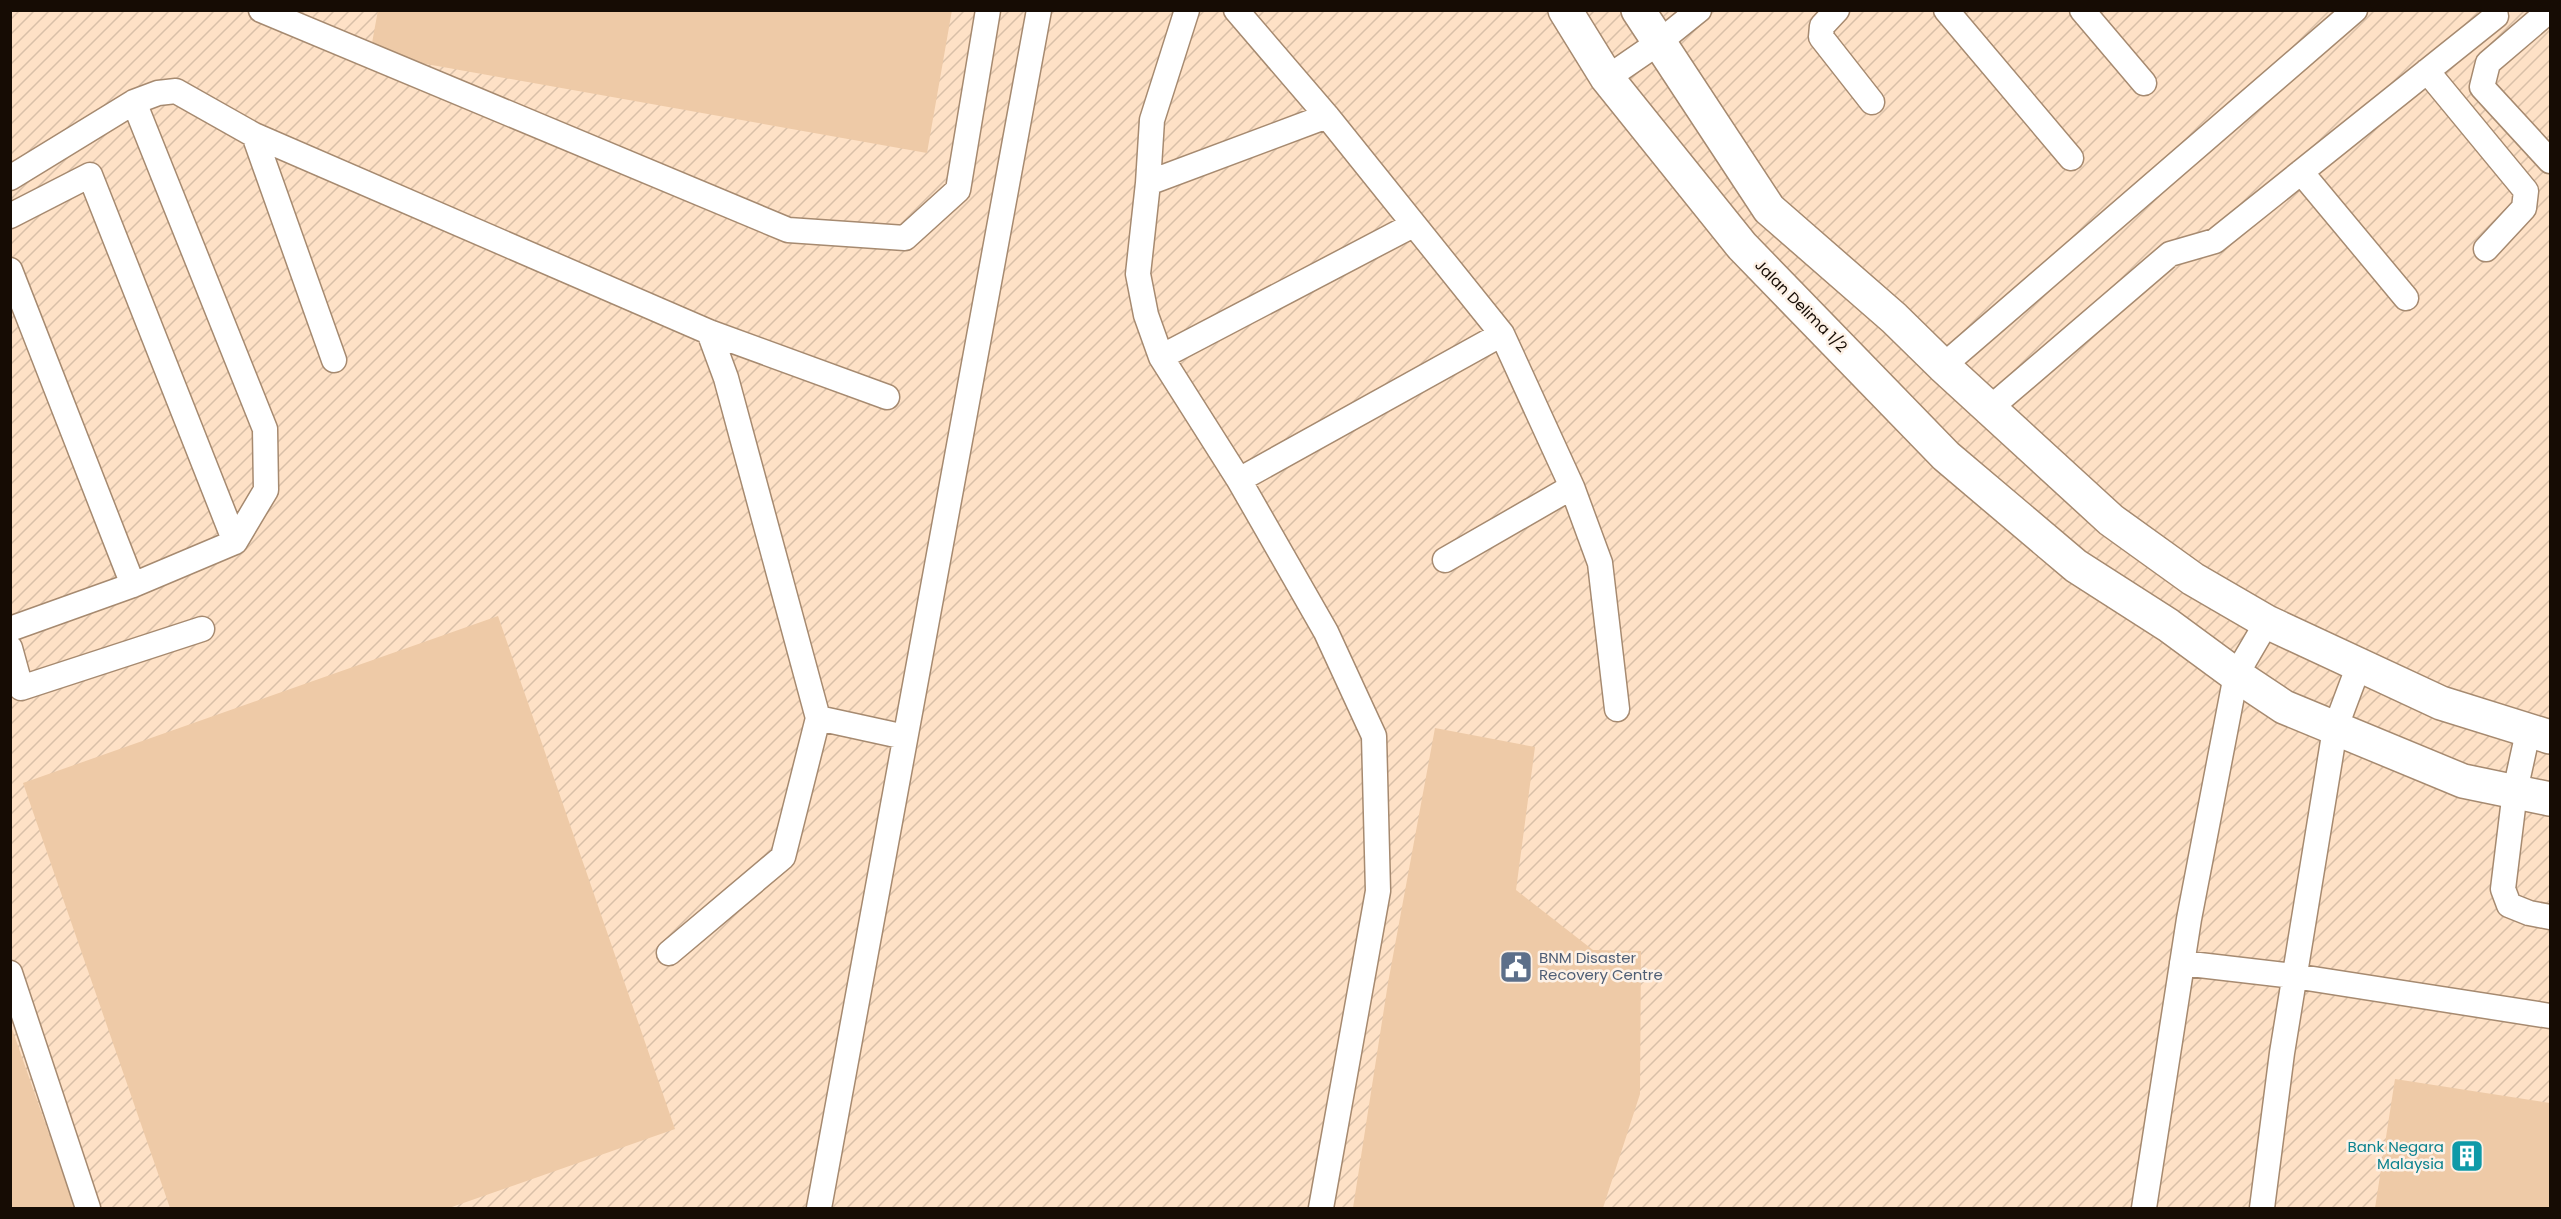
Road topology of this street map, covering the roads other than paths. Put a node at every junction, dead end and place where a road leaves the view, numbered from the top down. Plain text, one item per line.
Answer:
1 (261, 10) edge
2 (988, 10) edge
3 (1039, 10) edge
4 (1187, 10) edge
5 (1236, 10) edge
6 (1565, 10) edge
7 (1638, 10) edge
8 (1699, 10) edge
9 (1837, 10) edge
10 (1947, 10) edge
11 (2082, 10) edge
12 (2355, 10) edge
13 (2550, 10) edge
14 (2494, 13) edge
15 (2517, 39) junction
16 (1658, 43) junction
17 (2427, 71) junction
18 (1607, 78) junction
19 (2144, 83) dead end
20 (134, 102) junction
21 (1872, 102) dead end
22 (1327, 116) junction
23 (254, 135) junction
24 (2071, 158) dead end
25 (2550, 161) edge
26 (2301, 172) junction
27 (10, 178) edge
28 (1148, 183) junction
29 (10, 216) edge
30 (1413, 225) junction
31 (2486, 249) dead end
32 (10, 270) edge
33 (2406, 298) dead end
34 (709, 332) junction
35 (1502, 334) junction
36 (1161, 357) junction
37 (334, 360) dead end
38 (1943, 366) junction
39 (887, 397) dead end
40 (1989, 409) junction
41 (1239, 480) junction
42 (1572, 487) junction
43 (235, 542) junction
44 (1445, 560) dead end
45 (133, 585) junction
46 (2267, 622) junction
47 (10, 629) edge
48 (202, 629) dead end
49 (10, 648) edge
50 (2359, 665) junction
51 (2236, 675) junction
52 (1617, 709) dead end
53 (818, 718) junction
54 (2335, 729) junction
55 (2539, 734) edge
56 (905, 737) junction
57 (2515, 791) junction
58 (2550, 799) edge
59 (2550, 917) edge
60 (669, 953) dead end
61 (2182, 963) junction
62 (10, 973) edge
63 (2294, 976) junction
64 (2550, 1016) edge
65 (88, 1209) edge
66 (819, 1209) edge
67 (1321, 1209) edge
68 (2144, 1209) edge
69 (2262, 1209) edge

1 - 2 lane
3 - 56 lane
4 - 28 lane
5 - 22 lane
6 - 18 street, Jalan Delima 1/2
7 - 16 street
8 - 16 lane
9 - 21 lane
10 - 24 lane
11 - 19 lane
12 - 38 lane
13 - 15 lane
14 - 15 lane
14 - 17 lane
15 - 25 lane
16 - 18 lane
16 - 38 street
17 - 26 lane
17 - 31 lane
18 - 51 street, Jalan Delima 1/2
20 - 23 lane
20 - 27 lane
20 - 43 lane
22 - 28 lane
22 - 30 lane
23 - 34 lane
23 - 37 lane
26 - 33 lane
26 - 40 lane
28 - 36 lane
29 - 43 lane
30 - 35 lane
30 - 36 lane
32 - 45 lane
34 - 39 lane
34 - 53 lane
35 - 41 lane
35 - 42 lane
36 - 41 lane
38 - 40 street
40 - 46 street
41 - 67 lane
42 - 44 lane
42 - 52 lane
43 - 45 lane
45 - 47 lane
46 - 50 street
46 - 51 lane
48 - 49 lane
50 - 54 lane
50 - 55 street
51 - 54 street, Jalan Delima 1/2
51 - 61 lane
53 - 56 lane
53 - 60 lane
54 - 57 street, Jalan Delima 1/2
54 - 63 lane
55 - 57 lane
56 - 66 lane
57 - 58 street, Jalan Delima 1/2
57 - 59 lane
61 - 63 lane
61 - 68 lane
62 - 65 lane
63 - 64 lane
63 - 69 lane

